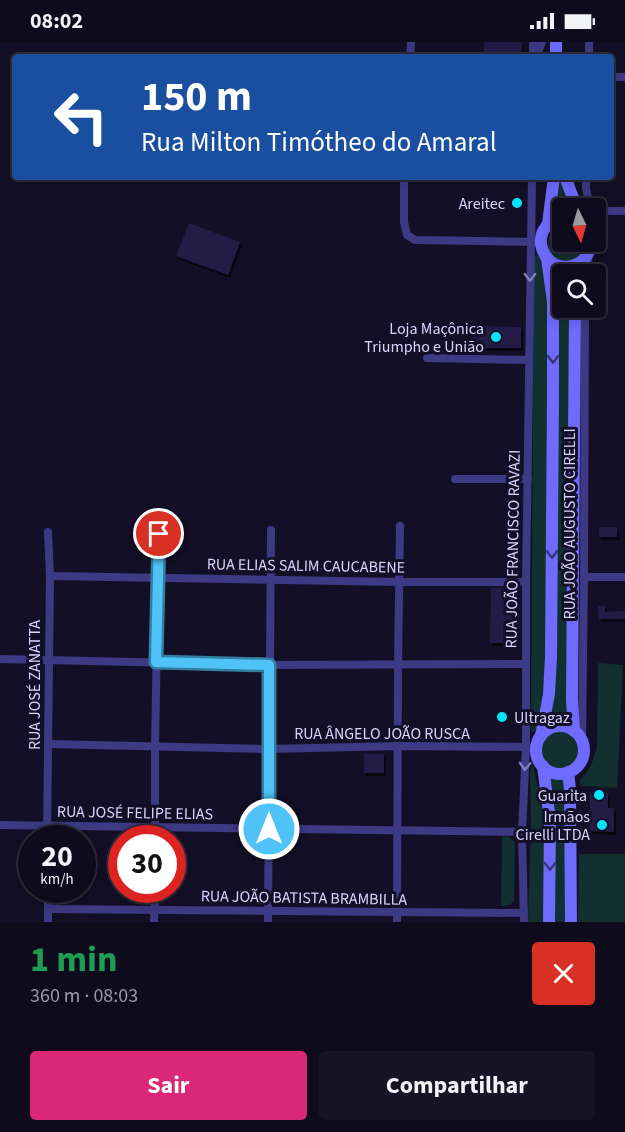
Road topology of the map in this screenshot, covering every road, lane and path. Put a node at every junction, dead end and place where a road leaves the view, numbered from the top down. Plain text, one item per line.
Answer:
1 (404, 180) edge
2 (532, 180) edge
3 (554, 180) edge
4 (566, 180) edge
5 (586, 180) edge
6 (573, 198) edge
7 (588, 198) edge
8 (606, 211) edge
9 (625, 211) edge
10 (552, 221) edge
11 (548, 224) junction
12 (536, 242) junction
13 (547, 258) junction
14 (554, 264) edge
15 (575, 318) edge
16 (585, 318) edge
17 (427, 358) dead end
18 (529, 360) junction
19 (455, 479) dead end
20 (528, 479) junction
21 (400, 526) dead end
22 (271, 530) dead end
23 (48, 532) dead end
24 (159, 534) dead end
25 (50, 576) junction
26 (584, 577) junction
27 (625, 577) edge
28 (158, 578) junction
29 (270, 580) junction
30 (399, 582) junction
31 (526, 582) junction
32 (0, 659) edge
33 (48, 660) junction
34 (156, 662) junction
35 (526, 664) junction
36 (269, 665) junction
37 (398, 666) junction
38 (541, 736) junction
39 (578, 736) junction
40 (48, 744) junction
41 (155, 745) junction
42 (398, 746) junction
43 (531, 748) junction
44 (269, 749) junction
45 (543, 766) junction
46 (568, 772) junction
47 (0, 825) edge
48 (18, 825) edge
49 (47, 825) edge
50 (156, 825) edge
51 (186, 828) edge
52 (269, 829) junction
53 (397, 830) junction
54 (522, 832) junction
55 (48, 903) edge
56 (154, 903) edge
57 (48, 909) junction
58 (154, 910) junction
59 (268, 912) junction
60 (397, 918) edge
61 (524, 918) edge
62 (48, 922) edge
63 (154, 922) edge
64 (268, 922) edge
65 (549, 922) edge
66 (571, 922) edge

1 - 12 street
2 - 12 street, RUA JOÃO FRANCISCO RAVAZI
3 - 11 main road
4 - 6 main road
5 - 7 street
8 - 9 street
10 - 11 main road
11 - 12 main road
12 - 13 main road
12 -> 18 street, RUA JOÃO FRANCISCO RAVAZI
13 - 14 main road
13 -> 38 main road
15 - 39 main road
16 - 26 street, RUA JOÃO AUGUSTO CIRELLI
17 - 18 street
18 - 20 street, RUA JOÃO FRANCISCO RAVAZI
19 - 20 street
20 - 31 street, RUA JOÃO FRANCISCO RAVAZI
21 - 30 street
22 - 29 street
23 - 25 street, RUA JOSÉ ZANATTA
24 - 28 street
25 - 28 street, RUA ELIAS SALIM CAUCABENE
25 - 33 street, RUA JOSÉ ZANATTA
26 - 27 street
26 - 39 street, RUA JOÃO AUGUSTO CIRELLI
28 - 29 street, RUA ELIAS SALIM CAUCABENE
28 - 34 street
29 - 30 street, RUA ELIAS SALIM CAUCABENE
29 - 36 street
30 - 31 street, RUA ELIAS SALIM CAUCABENE
30 - 37 street
31 - 35 street, RUA JOÃO FRANCISCO RAVAZI
32 - 33 street
33 - 34 street
33 - 40 street, RUA JOSÉ ZANATTA
34 - 36 street
34 - 41 street
35 - 37 street
35 - 43 street, RUA JOÃO FRANCISCO RAVAZI
36 - 37 street
36 - 44 street
37 - 42 street
38 - 39 main road
38 - 43 main road
39 - 46 main road
40 - 41 street, RUA ÂNGELO JOÃO RUSCA
40 - 49 street, RUA JOSÉ ZANATTA
41 - 44 street, RUA ÂNGELO JOÃO RUSCA
41 - 50 street
42 - 43 street, RUA ÂNGELO JOÃO RUSCA
42 - 44 street, RUA ÂNGELO JOÃO RUSCA
42 - 53 street
43 - 45 main road
43 -> 54 street, RUA JOÃO FRANCISCO RAVAZI
44 - 52 street
45 - 46 main road
45 -> 65 main road
46 - 66 main road
47 - 48 street, RUA JOSÉ FELIPE ELIAS
51 - 52 street, RUA JOSÉ FELIPE ELIAS
52 - 53 street, RUA JOSÉ FELIPE ELIAS
52 - 59 street
53 - 54 street, RUA JOSÉ FELIPE ELIAS
53 - 60 street
54 - 61 street, RUA JOÃO FRANCISCO RAVAZI
55 - 57 street
56 - 58 street
57 - 58 street, RUA JOÃO BATISTA BRAMBILLA
57 - 62 street
58 - 59 street, RUA JOÃO BATISTA BRAMBILLA
58 - 63 street
59 - 60 street, RUA JOÃO BATISTA BRAMBILLA
59 - 64 street
60 - 61 street, RUA JOÃO BATISTA BRAMBILLA

